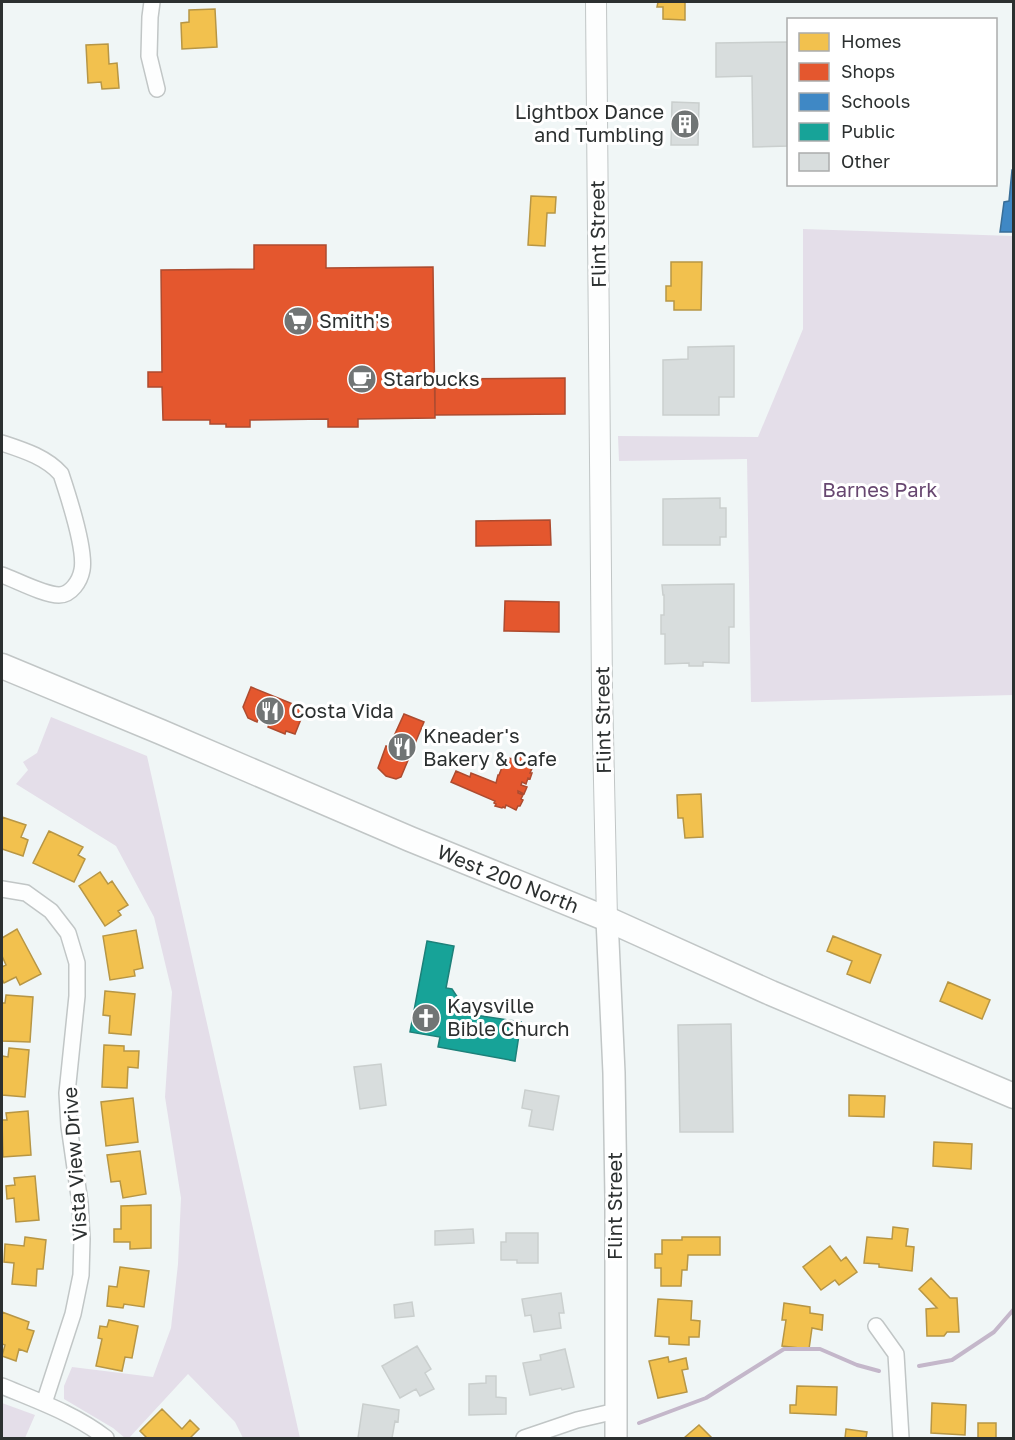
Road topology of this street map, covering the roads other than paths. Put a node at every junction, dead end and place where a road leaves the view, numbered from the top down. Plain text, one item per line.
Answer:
1 (153, 2) edge
2 (596, 2) edge
3 (157, 89) dead end
4 (2, 443) edge
5 (2, 575) edge
6 (2, 666) edge
7 (2, 889) edge
8 (607, 920) junction
9 (1014, 1096) edge
10 (876, 1326) dead end
11 (2, 1386) edge
12 (44, 1403) junction
13 (616, 1411) junction
14 (106, 1438) edge
15 (524, 1438) edge
16 (616, 1438) edge
17 (901, 1438) edge

1 - 3 street
2 - 8 street, Flint Street
4 - 5 street
6 - 8 main road, West 200 North
7 - 12 street, Vista View Drive
8 - 9 main road, West 200 North
8 - 13 main road, Flint Street
10 - 17 street
11 - 12 street
12 - 14 street
13 - 15 street
13 - 16 main road, Flint Street

